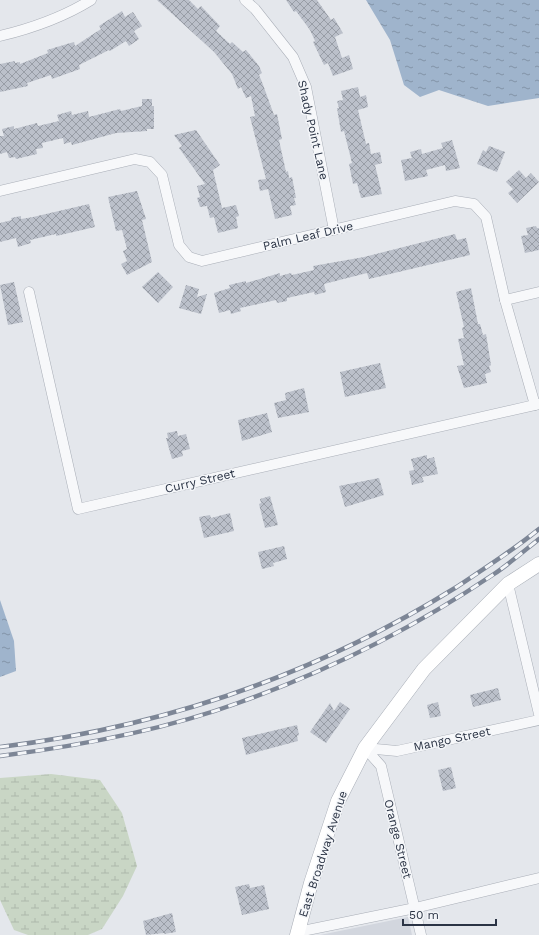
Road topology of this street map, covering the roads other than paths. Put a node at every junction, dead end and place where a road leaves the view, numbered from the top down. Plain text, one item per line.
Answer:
1 (91, 0) edge
2 (245, 0) edge
3 (0, 36) edge
4 (0, 191) edge
5 (334, 230) junction
6 (28, 292) dead end
7 (539, 292) edge
8 (505, 300) junction
9 (537, 404) edge
10 (539, 564) edge
11 (508, 584) junction
12 (539, 714) edge
13 (539, 720) edge
14 (364, 748) junction
15 (539, 878) edge
16 (415, 908) junction
17 (298, 934) edge
18 (421, 935) edge

1 - 3 street
2 - 5 street, Shady Point Lane
4 - 5 street, Palm Leaf Drive
5 - 8 street, Palm Leaf Drive
6 - 9 street, Curry Street
7 - 8 street
8 - 9 street, Palm Leaf Drive
10 - 11 main road, East Broadway Avenue
11 - 12 street
11 - 14 main road, East Broadway Avenue
13 - 14 street, Mango Street
14 - 16 street, Orange Street
14 - 17 main road, East Broadway Avenue
15 - 16 street
16 - 17 street
16 - 18 street, Orange Street

